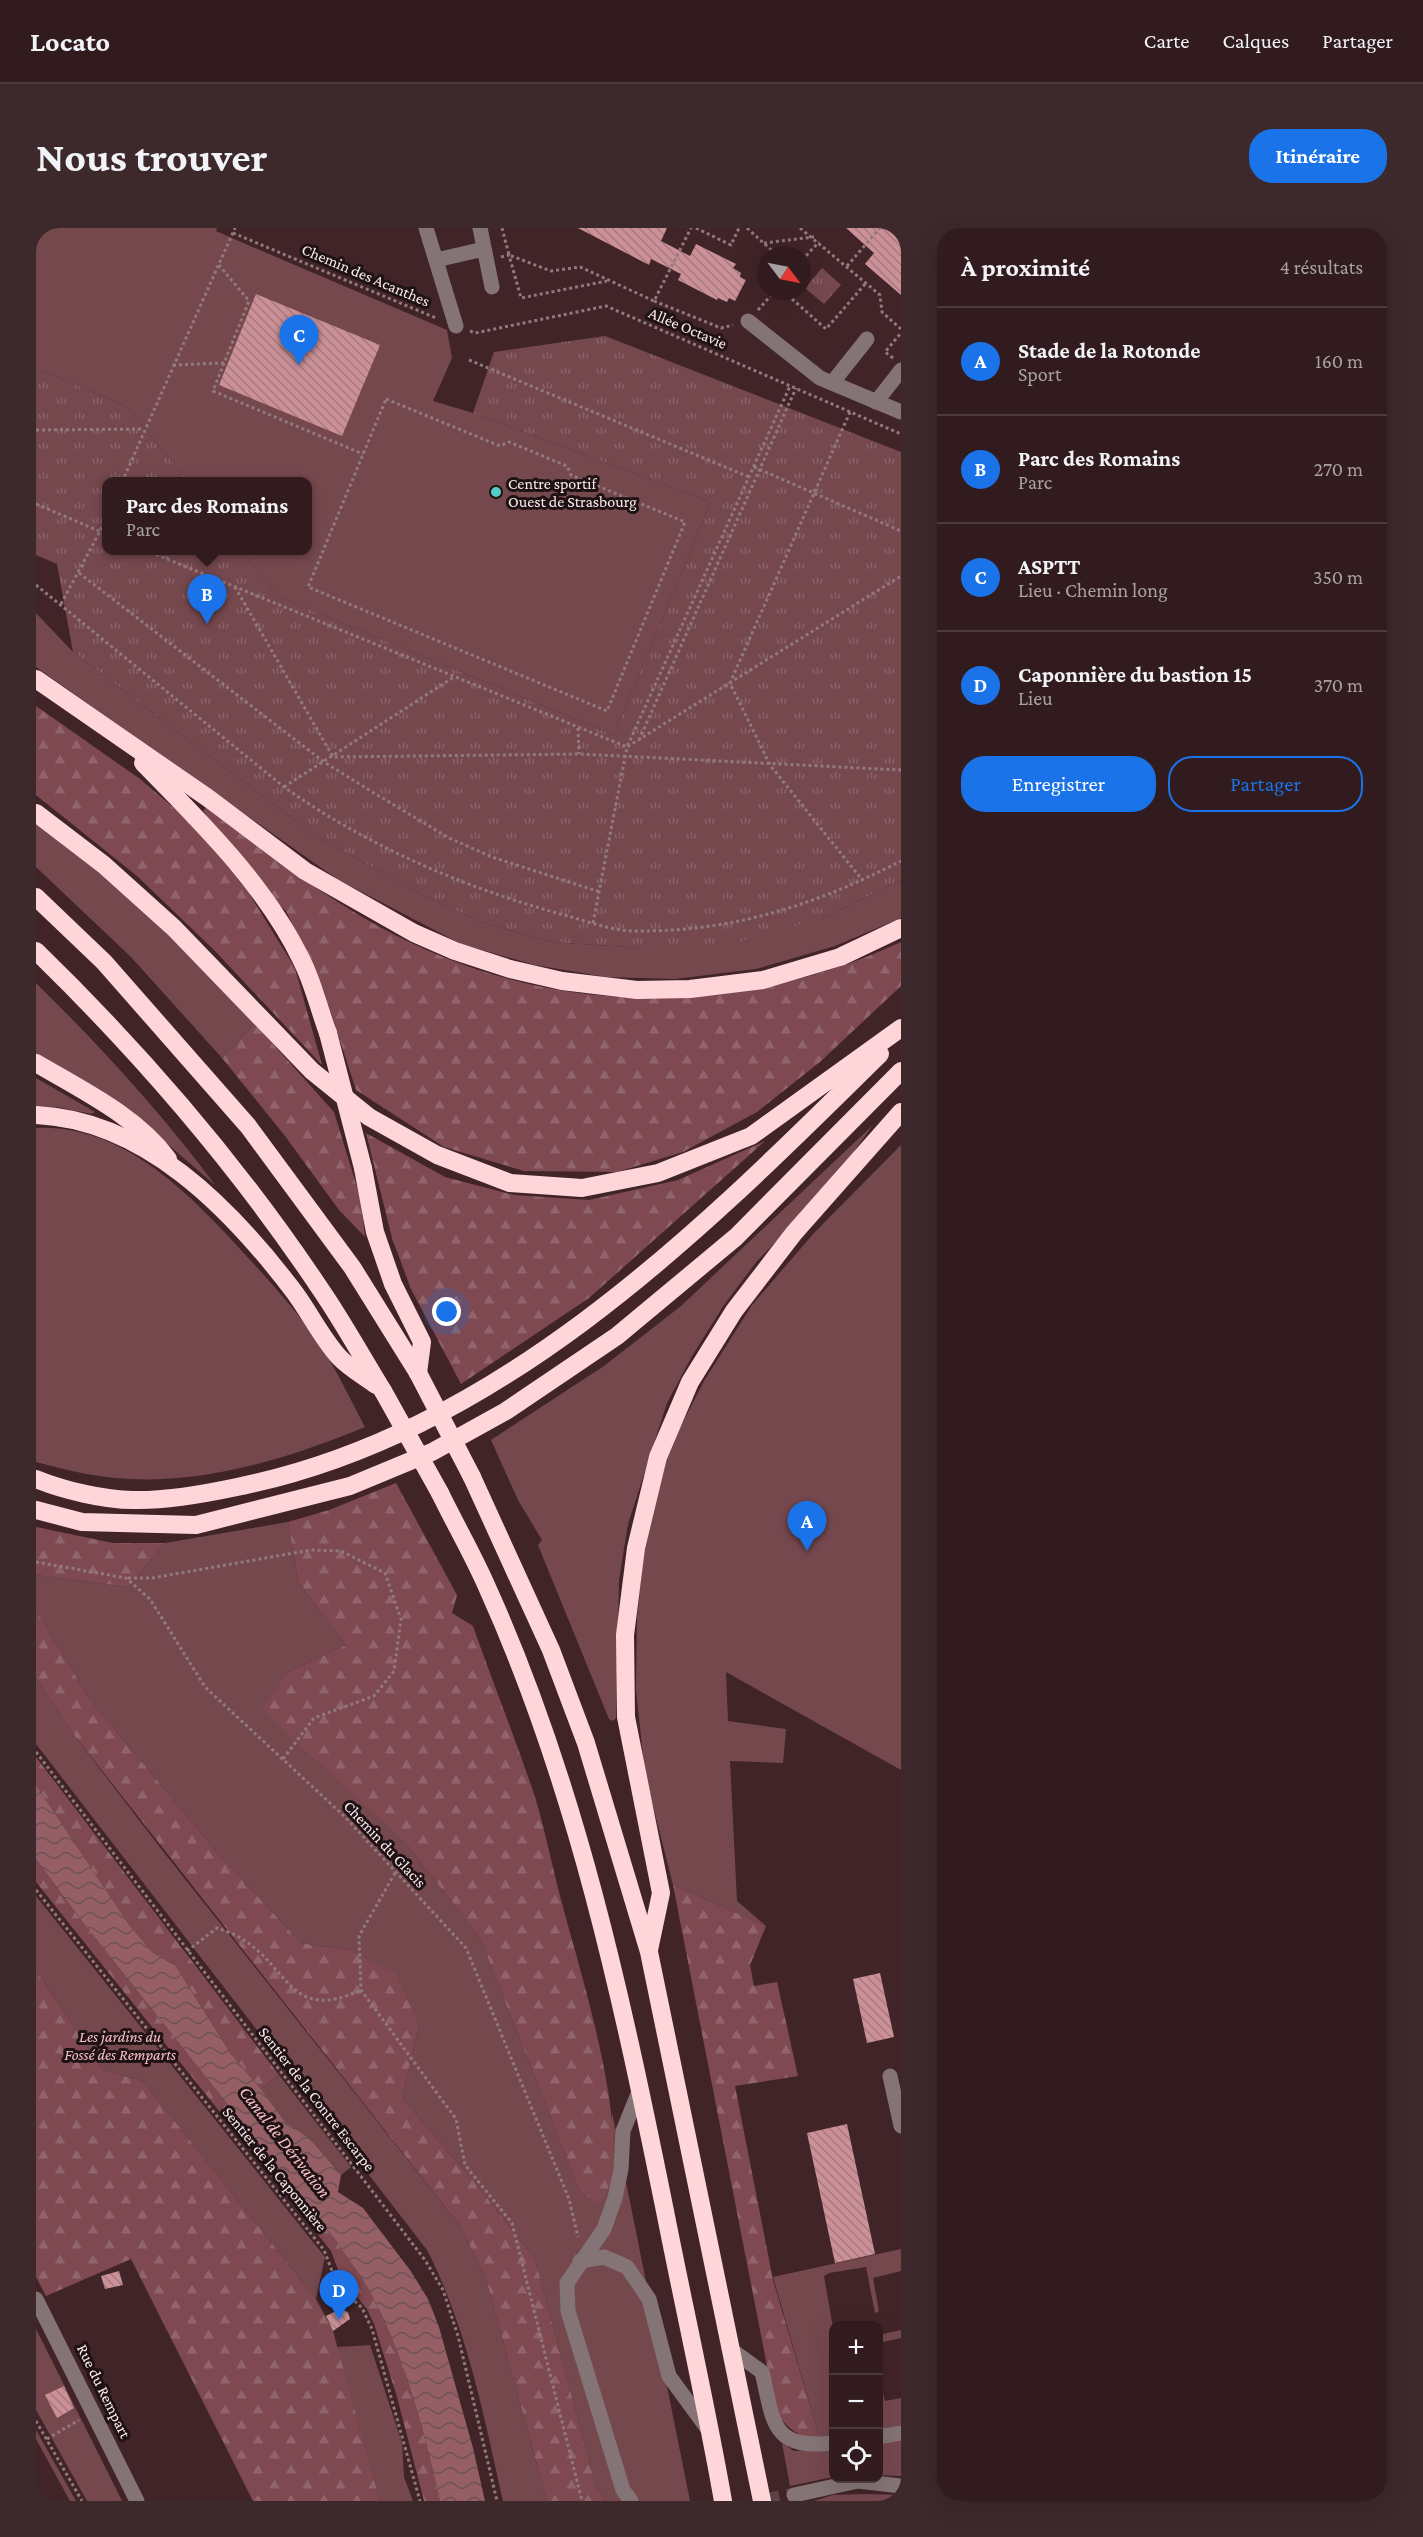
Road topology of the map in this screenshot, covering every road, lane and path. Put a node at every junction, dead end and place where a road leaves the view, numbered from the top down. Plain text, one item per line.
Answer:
1 (235, 228) edge
2 (426, 228) edge
3 (480, 228) edge
4 (502, 228) edge
5 (691, 228) edge
6 (696, 228) edge
7 (739, 228) edge
8 (747, 228) edge
9 (800, 228) edge
10 (880, 228) edge
11 (233, 233) junction
12 (814, 237) junction
13 (819, 242) junction
14 (764, 243) junction
15 (767, 246) edge
16 (811, 250) edge
17 (485, 255) junction
18 (509, 255) junction
19 (436, 260) junction
20 (219, 265) junction
21 (847, 266) junction
22 (608, 280) junction
23 (866, 283) junction
24 (492, 287) dead end
25 (767, 300) edge
26 (793, 300) edge
27 (654, 301) junction
28 (748, 321) junction
29 (456, 326) junction
30 (901, 331) edge
31 (867, 339) dead end
32 (469, 360) dead end
33 (224, 363) junction
34 (173, 365) junction
35 (901, 365) edge
36 (901, 370) edge
37 (832, 383) junction
38 (790, 386) junction
39 (796, 388) junction
40 (876, 402) junction
41 (850, 412) junction
42 (901, 412) edge
43 (144, 429) junction
44 (36, 430) edge
45 (901, 434) edge
46 (363, 454) junction
47 (753, 467) junction
48 (760, 470) junction
49 (124, 477) edge
50 (749, 477) junction
51 (814, 493) junction
52 (36, 504) edge
53 (901, 531) edge
54 (102, 532) joint
55 (157, 555) edge
56 (170, 555) edge
57 (166, 559) junction
58 (79, 573) junction
59 (901, 576) edge
60 (36, 585) edge
61 (235, 587) junction
62 (61, 604) junction
63 (454, 677) junction
64 (36, 679) edge
65 (730, 683) junction
66 (578, 728) junction
67 (112, 732) junction
68 (639, 740) junction
69 (627, 747) junction
70 (579, 754) junction
71 (625, 756) junction
72 (333, 757) junction
73 (324, 762) junction
74 (770, 765) junction
75 (901, 770) edge
76 (284, 788) junction
77 (36, 813) edge
78 (901, 861) edge
79 (863, 881) junction
80 (600, 892) junction
81 (36, 897) edge
82 (593, 923) junction
83 (901, 927) edge
84 (36, 951) edge
85 (901, 1028) edge
86 (901, 1033) edge
87 (36, 1063) edge
88 (901, 1071) edge
89 (901, 1112) edge
90 (36, 1115) edge
91 (174, 1168) junction
92 (418, 1373) junction
93 (383, 1391) junction
94 (36, 1479) edge
95 (36, 1510) edge
96 (36, 1562) edge
97 (126, 1578) junction
98 (36, 1752) edge
99 (283, 1759) junction
100 (395, 1873) junction
101 (36, 1890) edge
102 (187, 1952) junction
103 (649, 1952) junction
104 (361, 1990) junction
105 (890, 2076) dead end
106 (640, 2089) junction
107 (901, 2126) edge
108 (580, 2261) junction
109 (36, 2299) edge
110 (729, 2348) junction
111 (94, 2412) junction
112 (36, 2421) edge
113 (711, 2433) junction
114 (901, 2433) edge
115 (883, 2436) edge
116 (46, 2439) junction
117 (829, 2444) edge
118 (901, 2486) edge
119 (794, 2495) dead end
120 (82, 2501) edge
121 (137, 2501) edge
122 (420, 2501) edge
123 (497, 2501) edge
124 (582, 2501) edge
125 (631, 2501) edge
126 (723, 2501) edge
127 (762, 2501) edge

1 - 11 path
2 - 19 street
3 - 17 street
4 - 18 path
5 - 27 path
6 - 7 path
8 - 14 path
9 - 12 path
10 - 21 path
11 - 20 path
11 - 29 path, Chemin des Acanthes
12 - 13 path
12 - 14 path
13 - 16 path
13 - 21 path
14 - 15 path
17 - 18 path
17 - 19 street
17 - 24 street
18 - 22 path
18 - 22 path
19 - 29 street
20 - 33 path
20 - 34 path
21 - 23 path
22 - 27 path
23 - 26 path
23 - 30 path
25 - 28 path
27 - 28 path
28 - 37 street
29 - 38 path, Allée Octavie
30 - 35 path
31 - 37 street
32 - 50 path
33 - 34 path
33 - 46 path
34 - 43 path
36 - 40 street
37 - 40 street
38 - 39 path, Allée Octavie
38 - 47 path
39 - 41 path, Allée Octavie
39 - 48 path
40 - 42 street
41 - 45 path, Allée Octavie
41 - 51 path
43 - 44 path
43 - 49 path
46 - 46 path
47 - 48 path
47 - 50 path
48 - 51 path
48 - 68 path
50 - 69 path
51 - 53 path
51 - 65 path
52 - 54 path
54 - 58 path
55 - 57 path
56 - 57 path
57 - 61 path
58 - 62 path
58 - 73 path
59 - 65 path
60 - 62 path
61 - 63 path
61 - 72 path
62 - 76 path
63 - 66 path
63 - 72 path
64 - 67 highway
65 - 68 path
65 - 74 path
66 - 69 path
66 - 70 path
67 - 83 highway
67 - 92 highway, bridge
68 - 69 path
69 - 71 path
70 - 71 path
70 - 72 path
71 - 74 path
71 - 80 path
72 - 73 path
73 - 76 path
73 - 80 path
74 - 75 path
74 - 79 path
76 - 82 path
77 - 85 highway
78 - 79 path
79 - 82 path
80 - 82 path
81 - 92 highway
84 - 93 highway
86 - 94 highway
87 - 91 highway
88 - 95 highway
89 - 103 highway
90 - 91 highway
91 - 93 highway
92 - 103 highway, bridge
93 - 106 highway, bridge
96 - 97 path
97 - 99 path, Chemin du Glacis
97 - 99 path
98 - 102 path, Sentier de la Contre Escarpe
99 - 100 path, Chemin du Glacis
100 - 104 path
100 - 108 path, Chemin du Glacis
101 - 122 path, Sentier de la Caponnière
102 - 104 path
102 - 123 path, Sentier de la Contre Escarpe
103 - 110 highway
104 - 124 path
105 - 107 street
106 - 108 street
106 - 113 highway
108 - 113 street
108 - 125 street
109 - 111 street, Rue du Rempart
110 - 117 street
110 - 127 highway
111 - 116 path
111 - 121 street, Rue du Rempart
112 - 116 path
113 - 126 highway
114 - 115 street
116 - 120 path
118 - 119 street

